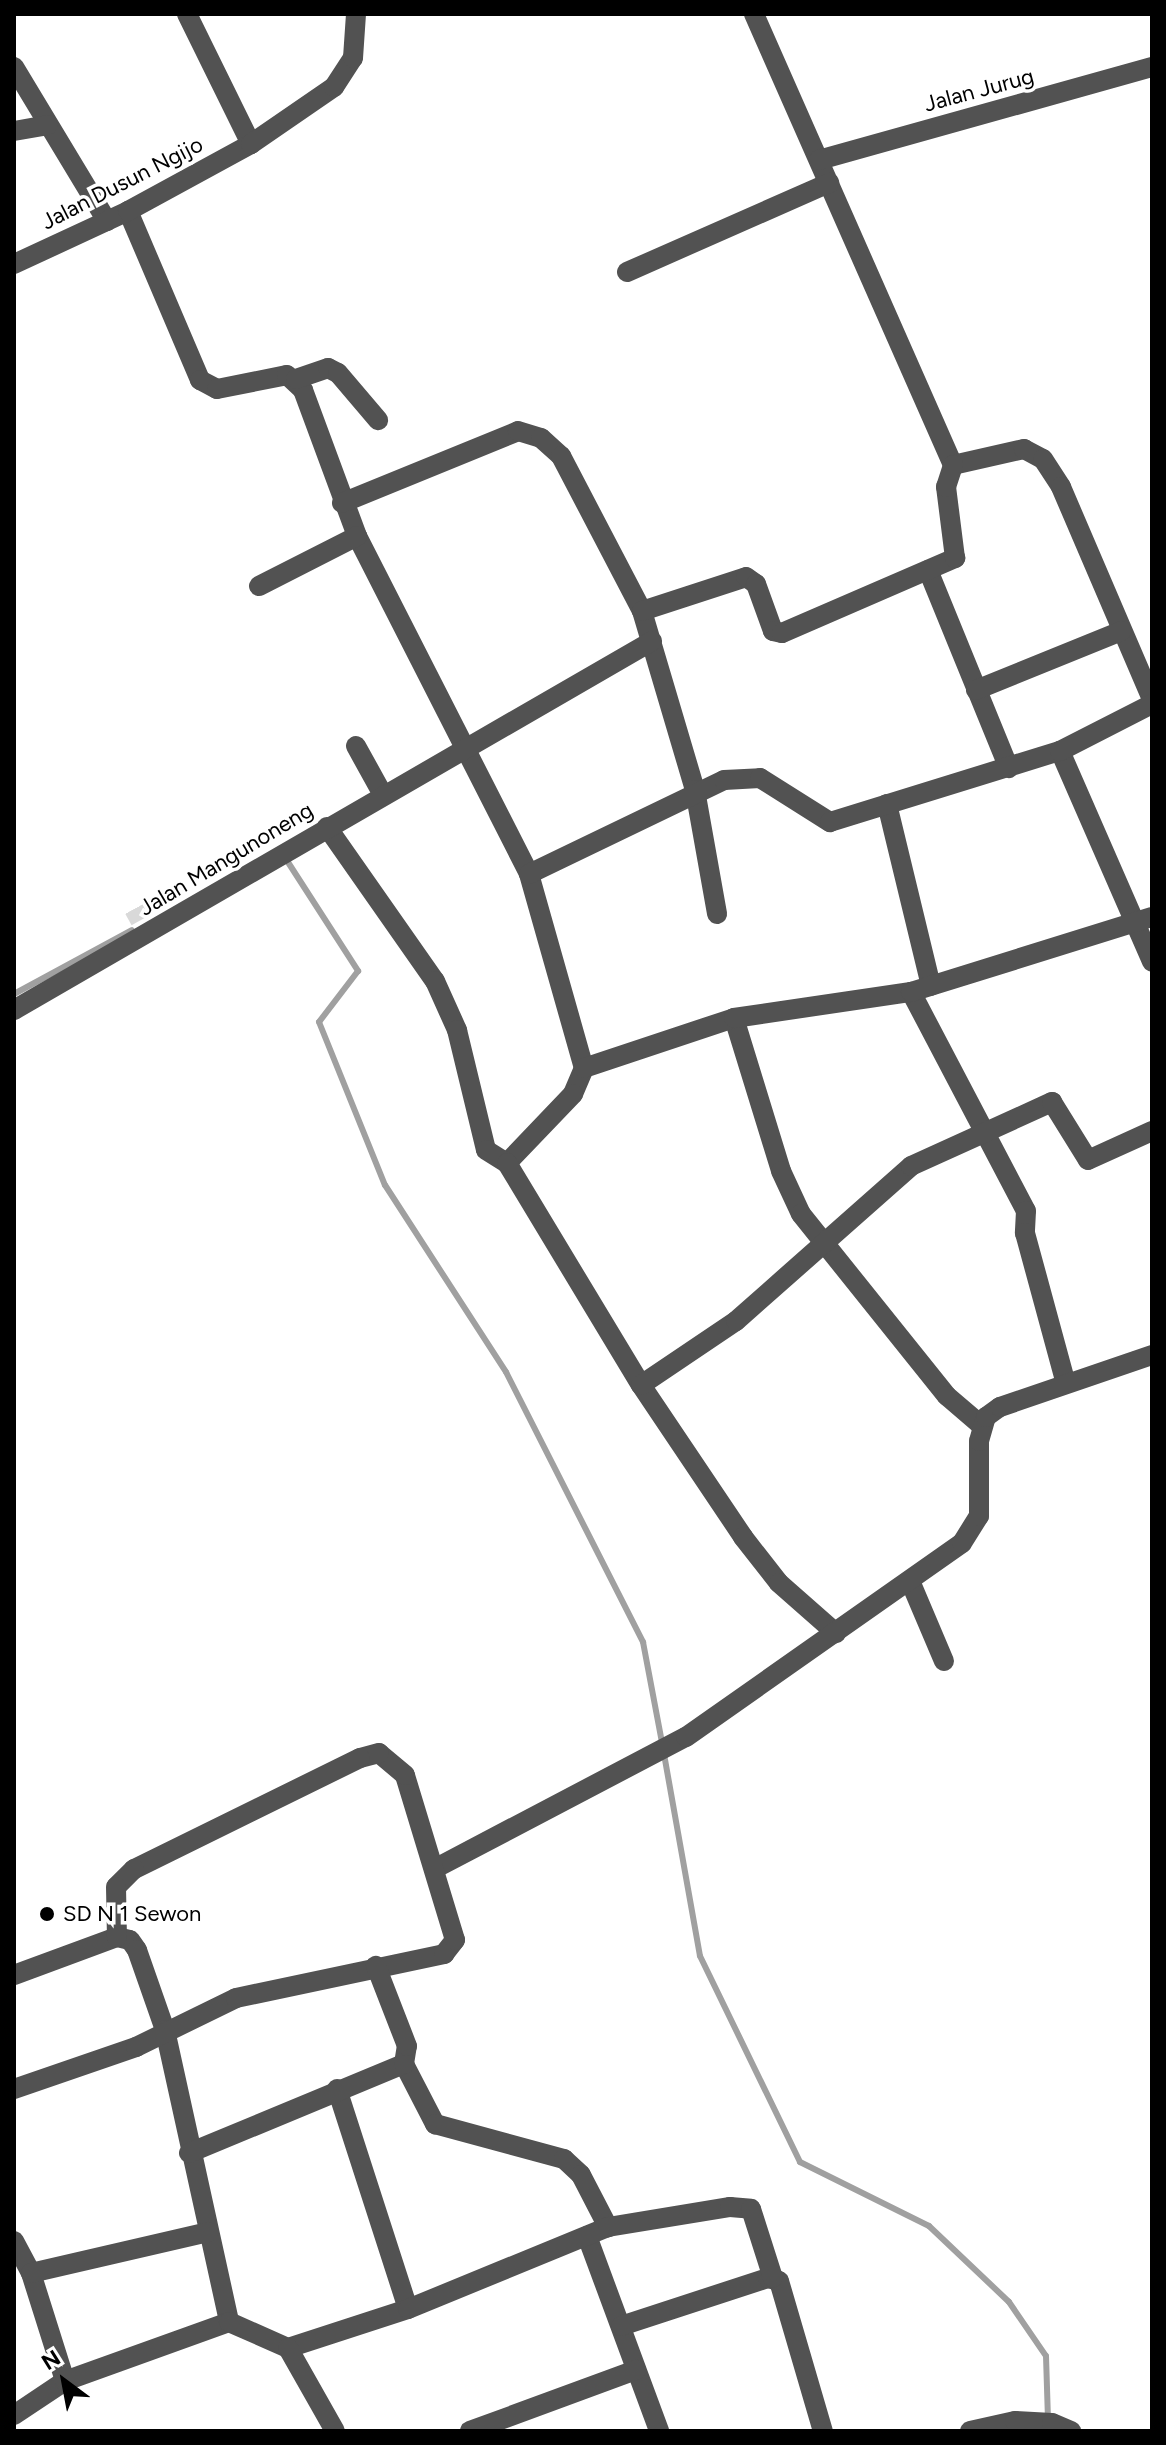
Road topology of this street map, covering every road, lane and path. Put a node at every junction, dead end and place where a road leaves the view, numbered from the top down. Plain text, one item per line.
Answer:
1 (187, 14) edge
2 (356, 14) edge
3 (754, 14) edge
4 (14, 67) edge
5 (1152, 67) edge
6 (47, 125) junction
7 (14, 131) edge
8 (251, 144) junction
9 (819, 160) junction
10 (829, 183) junction
11 (128, 211) junction
12 (107, 221) junction
13 (14, 264) edge
14 (627, 272) dead end
15 (296, 379) junction
16 (378, 420) dead end
17 (953, 465) junction
18 (342, 503) junction
19 (357, 536) junction
20 (928, 570) junction
21 (259, 586) dead end
22 (642, 611) junction
23 (1121, 631) junction
24 (652, 641) junction
25 (976, 690) junction
26 (1152, 702) edge
27 (356, 746) dead end
28 (462, 749) junction
29 (1060, 751) junction
30 (1009, 768) junction
31 (695, 790) junction
32 (383, 795) junction
33 (887, 804) junction
34 (327, 827) junction
35 (529, 874) junction
36 (717, 914) dead end
37 (1144, 920) edge
38 (1152, 962) edge
39 (931, 986) junction
40 (911, 992) junction
41 (14, 1010) edge
42 (734, 1018) junction
43 (584, 1068) junction
44 (985, 1131) junction
45 (1152, 1131) edge
46 (507, 1163) junction
47 (827, 1244) junction
48 (1152, 1355) edge
49 (1066, 1384) junction
50 (641, 1385) junction
51 (982, 1426) junction
52 (910, 1581) junction
53 (836, 1633) junction
54 (944, 1661) dead end
55 (436, 1868) junction
56 (117, 1937) junction
57 (376, 1966) junction
58 (14, 1975) edge
59 (165, 2030) junction
60 (404, 2064) junction
61 (14, 2089) edge
62 (337, 2089) junction
63 (189, 2153) junction
64 (608, 2227) junction
65 (208, 2232) junction
66 (587, 2236) junction
67 (14, 2241) edge
68 (31, 2273) junction
69 (773, 2278) junction
70 (408, 2309) junction
71 (229, 2322) junction
72 (621, 2326) junction
73 (288, 2348) junction
74 (636, 2370) junction
75 (65, 2381) junction
76 (14, 2415) edge
77 (1062, 2427) edge
78 (335, 2431) edge
79 (470, 2431) edge
80 (659, 2431) edge
81 (823, 2431) edge
82 (970, 2431) edge

1 - 8 street
2 - 8 street, Jalan Dusun Ngijo
3 - 9 street
4 - 6 street
5 - 9 street, Jalan Jurug
6 - 7 street
6 - 12 street
8 - 11 street, Jalan Dusun Ngijo
9 - 10 street
10 - 14 street
10 - 17 street
11 - 12 street, Jalan Dusun Ngijo
11 - 15 street
12 - 13 street, Jalan Dusun Ngijo
15 - 16 street
15 - 18 street
17 - 20 street
17 - 23 street
18 - 19 street
18 - 22 street
19 - 21 street
19 - 28 street
20 - 22 street
20 - 25 street
22 - 24 street
23 - 25 street
23 - 26 street
24 - 28 street, Jalan Mangunoneng
24 - 31 street
25 - 30 street
26 - 29 street
27 - 32 street
28 - 32 street, Jalan Mangunoneng
28 - 35 street
29 - 30 street
29 - 37 street
30 - 33 street
31 - 33 street
31 - 35 street
31 - 36 street
32 - 34 street, Jalan Mangunoneng
33 - 39 street
34 - 41 street, Jalan Mangunoneng
34 - 46 street
35 - 43 street
37 - 38 street
37 - 39 street
39 - 40 street
40 - 42 street
40 - 44 street
42 - 43 street
42 - 47 street
43 - 46 street
44 - 45 street
44 - 47 street
44 - 49 street
46 - 50 street
47 - 50 street
47 - 51 street
48 - 49 street
49 - 51 street
50 - 53 street
51 - 52 street
52 - 53 street
52 - 54 street
53 - 55 street
55 - 56 street
55 - 57 street
56 - 58 street
56 - 59 street
57 - 59 street
57 - 60 street
59 - 61 street
59 - 63 street
60 - 62 street
60 - 64 street
62 - 63 street
62 - 70 street
63 - 65 street
64 - 66 street
64 - 69 street
65 - 68 street
65 - 71 street
66 - 70 street
66 - 72 street
67 - 68 street
68 - 75 street
69 - 72 street
69 - 81 street
70 - 73 street
71 - 73 street
71 - 75 street
72 - 74 street
73 - 78 street
74 - 79 street
74 - 80 street
75 - 76 street
77 - 82 street

